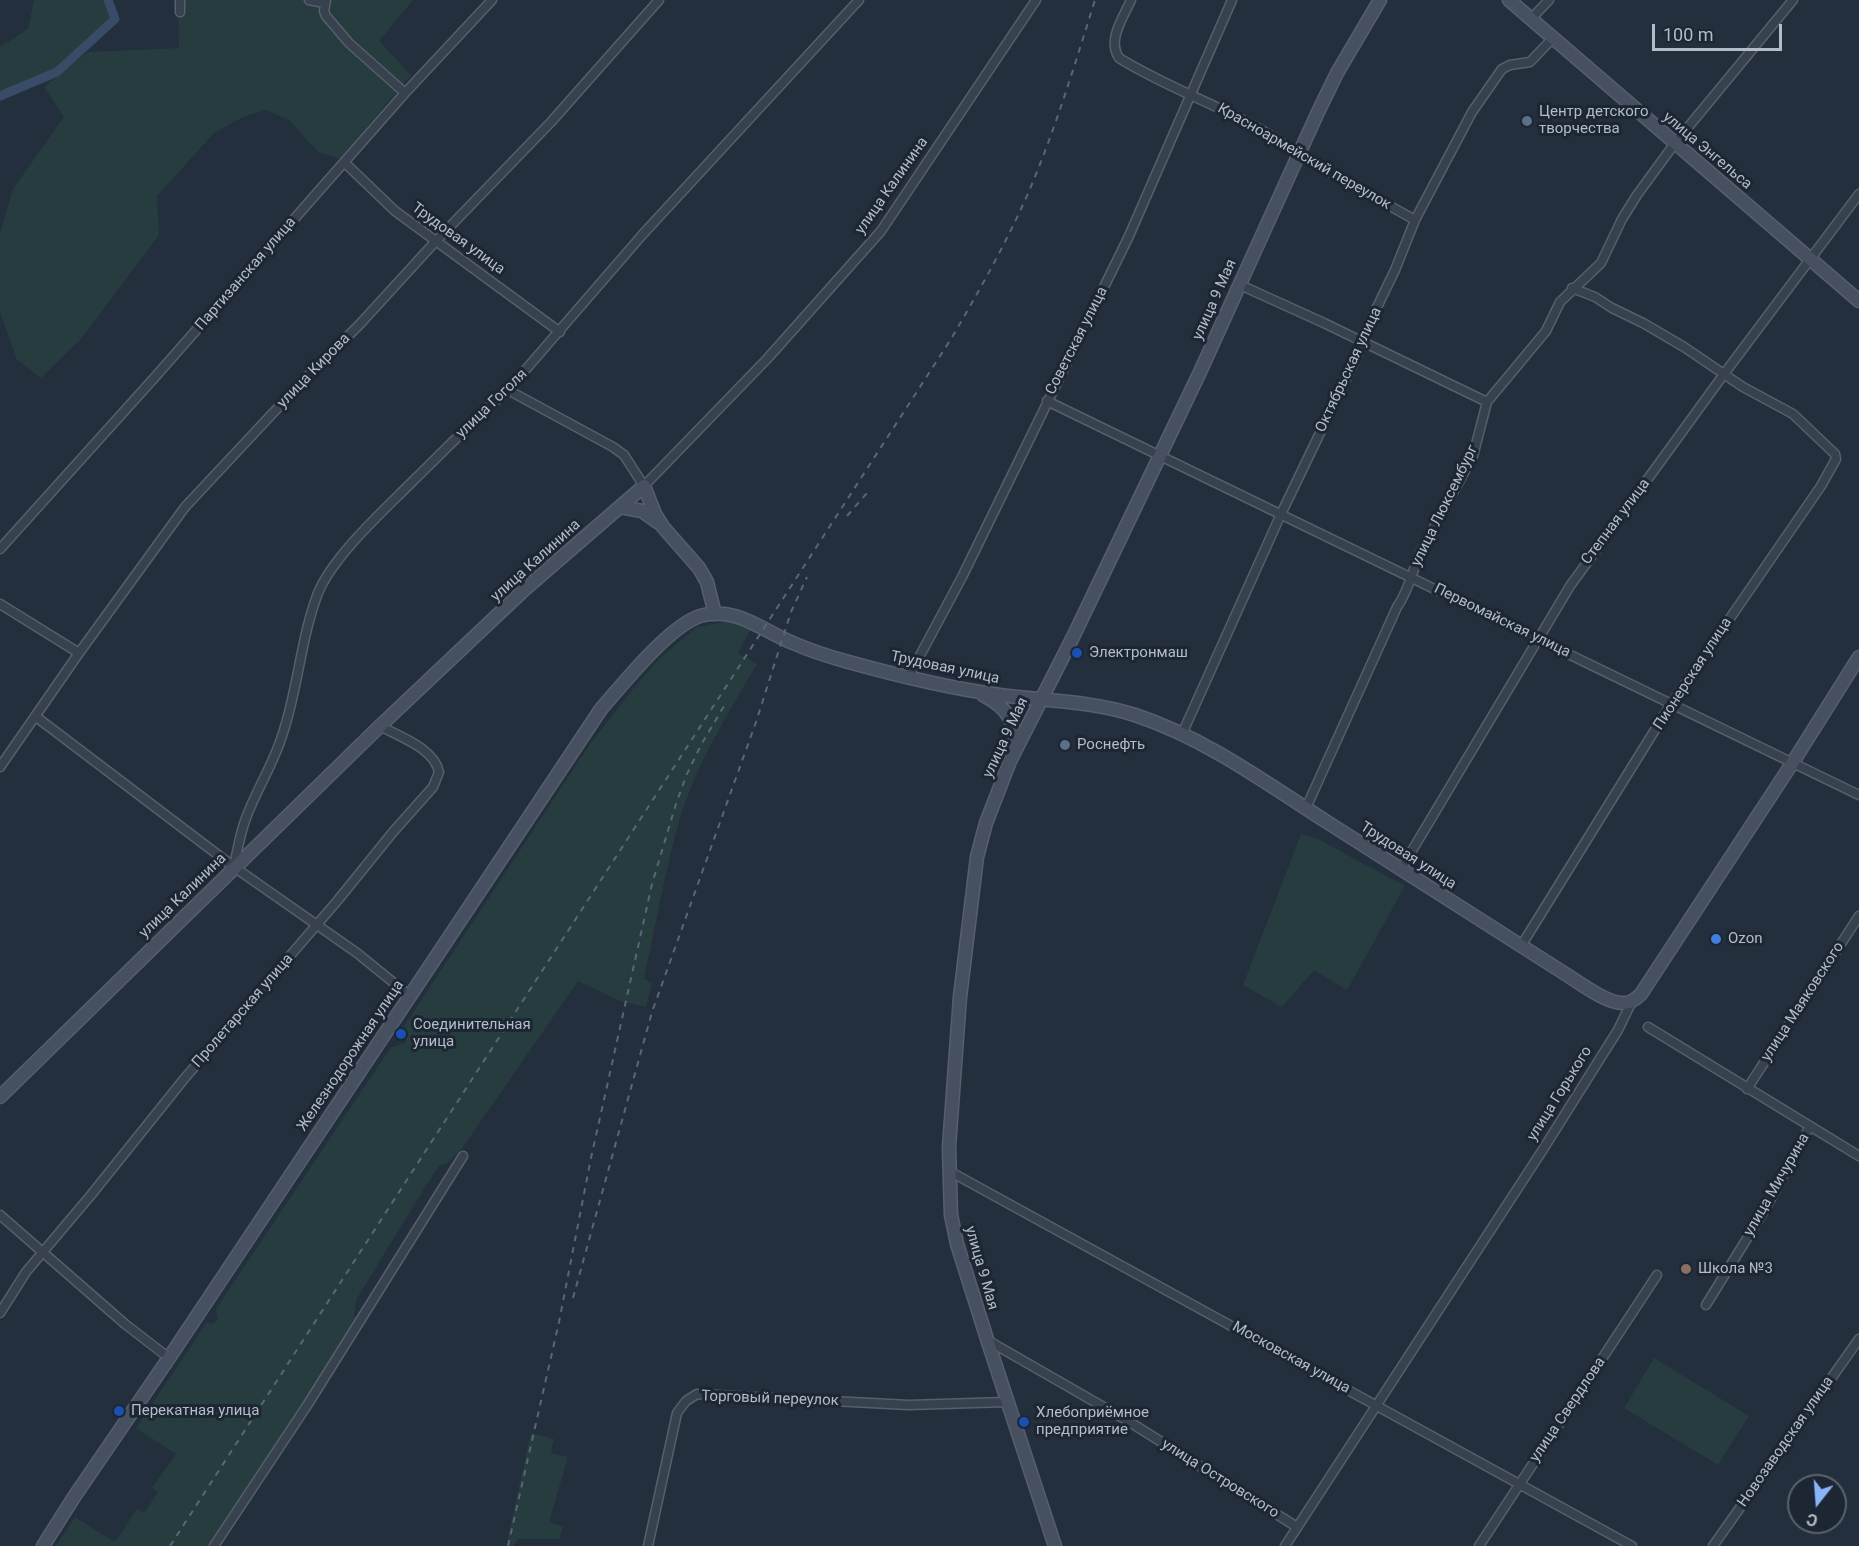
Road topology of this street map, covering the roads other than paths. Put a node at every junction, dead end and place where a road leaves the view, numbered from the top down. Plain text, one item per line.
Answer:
1 (180, 0) edge
2 (309, 0) edge
3 (492, 0) edge
4 (659, 0) edge
5 (859, 0) edge
6 (1036, 0) edge
7 (1131, 0) edge
8 (1232, 0) edge
9 (1380, 0) edge
10 (1509, 0) edge
11 (1549, 0) edge
12 (1793, 0) edge
13 (325, 1) edge
14 (180, 12) dead end
15 (1531, 19) junction
16 (1553, 38) junction
17 (405, 93) junction
18 (1192, 95) junction
19 (1675, 143) junction
20 (1299, 155) junction
21 (344, 162) junction
22 (1859, 194) edge
23 (1414, 220) junction
24 (435, 242) junction
25 (1810, 258) junction
26 (1238, 284) junction
27 (1572, 288) junction
28 (1859, 301) edge
29 (560, 332) junction
30 (1362, 342) junction
31 (1724, 374) junction
32 (508, 390) junction
33 (1047, 401) junction
34 (1487, 402) junction
35 (1159, 456) junction
36 (644, 486) junction
37 (620, 507) junction
38 (1281, 514) junction
39 (663, 527) junction
40 (0, 549) edge
41 (1411, 579) junction
42 (0, 604) edge
43 (715, 614) junction
44 (1538, 639) junction
45 (79, 652) junction
46 (1859, 657) edge
47 (909, 676) junction
48 (973, 690) junction
49 (1040, 700) junction
50 (1671, 704) junction
51 (35, 716) junction
52 (380, 726) junction
53 (1182, 734) junction
54 (1016, 749) junction
55 (1793, 762) junction
56 (0, 767) edge
57 (1859, 795) edge
58 (1305, 808) junction
59 (234, 867) junction
60 (1401, 870) junction
61 (1859, 916) edge
62 (317, 925) junction
63 (1521, 946) junction
64 (410, 996) junction
65 (1632, 1001) junction
66 (1648, 1027) dead end
67 (1747, 1089) junction
68 (0, 1097) edge
69 (1810, 1126) junction
70 (1858, 1154) edge
71 (463, 1156) dead end
72 (949, 1171) junction
73 (0, 1215) edge
74 (43, 1253) junction
75 (1658, 1275) dead end
76 (1707, 1305) dead end
77 (0, 1313) edge
78 (1859, 1339) edge
79 (987, 1340) junction
80 (169, 1358) junction
81 (1007, 1402) junction
82 (1376, 1404) junction
83 (1518, 1484) junction
84 (1297, 1527) junction
85 (43, 1546) edge
86 (214, 1546) edge
87 (648, 1546) edge
88 (1055, 1546) edge
89 (1285, 1546) edge
90 (1479, 1546) edge
91 (1632, 1546) edge
92 (1713, 1546) edge

1 - 14 street
2 - 13 street
3 - 17 street, Партизанская улица
4 - 24 street, улица Кирова
5 - 29 street, улица Гоголя
6 - 36 street, улица Калинина
7 - 18 street
8 - 18 street, Советская улица
9 - 20 street, улица 9 Мая
10 - 15 street, улица Энгельса
11 - 15 street
12 - 19 street, улица Люксембург
13 - 17 street
15 - 16 street, улица Энгельса
16 - 19 street, улица Энгельса
16 - 23 street, Октябрьская улица
17 - 21 street, Партизанская улица
18 - 20 street, Красноармейский переулок
18 - 33 street, Советская улица
19 - 25 street, улица Энгельса
19 - 27 street, улица Люксембург
20 - 23 street, Красноармейский переулок
20 - 26 street, улица 9 Мая
21 - 24 street, Трудовая улица
21 - 40 street, Партизанская улица
22 - 25 street, Степная улица
23 - 30 street, Октябрьская улица
24 - 29 street, Трудовая улица
24 - 45 street, улица Кирова
25 - 28 street, улица Энгельса
25 - 31 street, Степная улица
26 - 30 street
26 - 35 street, улица 9 Мая
27 - 31 street
27 - 34 street, улица Люксембург
29 - 32 street, улица Гоголя
30 - 34 street
30 - 38 street, Октябрьская улица
31 - 44 street, Степная улица
31 - 50 street, Пионерская улица
32 - 36 street
32 - 59 street, улица Гоголя
33 - 35 street, Первомайская улица
33 - 47 street, Советская улица
34 - 41 street, улица Люксембург
35 - 38 street, Первомайская улица
35 - 49 street, улица 9 Мая
36 - 37 street, улица Калинина
36 - 39 street
37 - 39 street
37 - 52 street, улица Калинина
38 - 41 street, Первомайская улица
38 - 53 street, Октябрьская улица
39 - 43 street
41 - 44 street, Первомайская улица
41 - 58 street, улица Люксембург
42 - 45 street
43 - 47 street, Трудовая улица
43 - 64 street, Железнодорожная улица
44 - 50 street, Первомайская улица
44 - 60 street, Степная улица
45 - 51 street, улица Кирова
46 - 55 street, улица Горького
47 - 48 street, Трудовая улица
48 - 49 street, Трудовая улица
48 - 54 street
49 - 53 street, Трудовая улица
49 - 54 street, улица 9 Мая
50 - 55 street, Первомайская улица
50 - 63 street, Пионерская улица
51 - 56 street, улица Кирова
51 - 59 street
52 - 59 street, улица Калинина
52 - 62 street, Пролетарская улица
53 - 58 street, Трудовая улица
54 - 72 street, улица 9 Мая
55 - 57 street, Первомайская улица
55 - 65 street, улица Горького
58 - 60 street, Трудовая улица
59 - 62 street
59 - 68 street, улица Калинина
60 - 63 street, Трудовая улица
61 - 67 street, улица Маяковского
62 - 64 street
62 - 74 street, Пролетарская улица
63 - 65 street, Трудовая улица
64 - 80 street, Железнодорожная улица
65 - 82 street, улица Горького
66 - 67 street
67 - 69 street
69 - 70 street
69 - 76 street, улица Мичурина
71 - 86 street
72 - 79 street, улица 9 Мая
72 - 82 street, Московская улица
73 - 74 street
74 - 77 street, Пролетарская улица
74 - 80 street
75 - 83 street, улица Свердлова
78 - 92 street, Новозаводская улица
79 - 81 street, улица 9 Мая
79 - 84 street, улица Островского
80 - 85 street, Железнодорожная улица
81 - 87 street, Торговый переулок
81 - 88 street, улица 9 Мая
82 - 83 street, Московская улица
82 - 84 street, улица Горького
83 - 90 street, улица Свердлова
83 - 91 street, Московская улица
84 - 89 street, улица Горького

